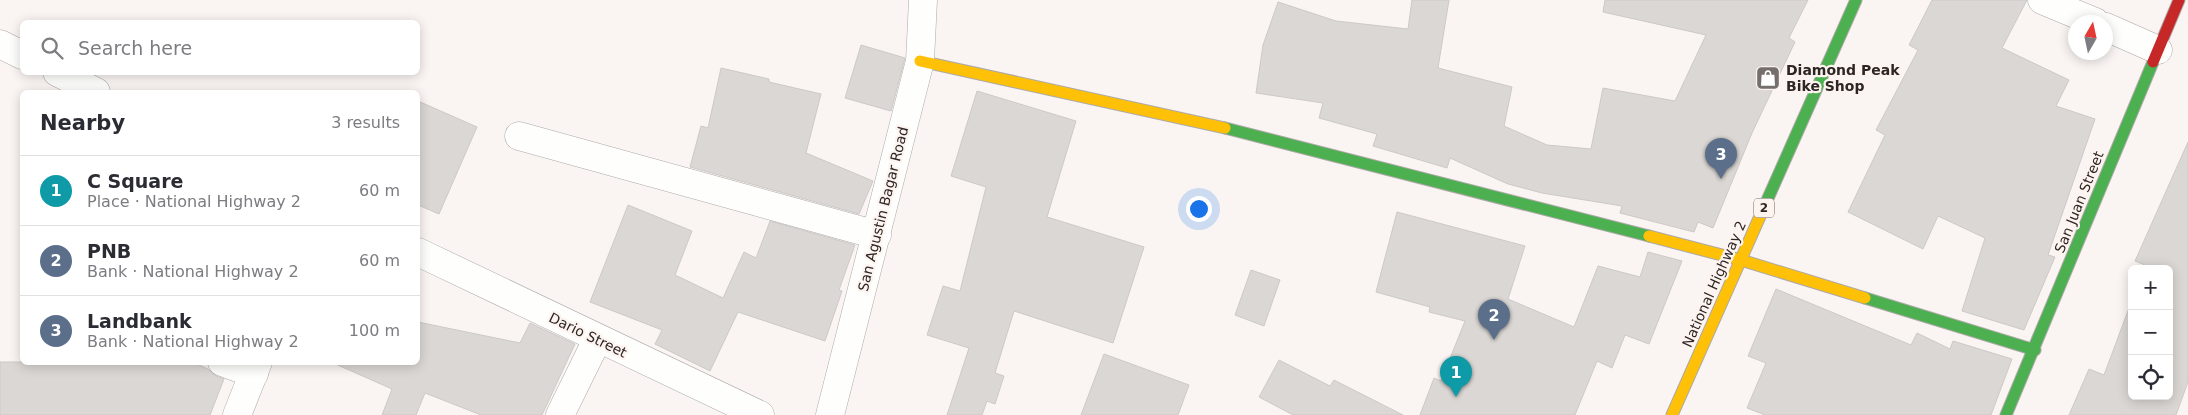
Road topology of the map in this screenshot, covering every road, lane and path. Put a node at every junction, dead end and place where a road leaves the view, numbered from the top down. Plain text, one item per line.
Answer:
1 (923, 0) edge
2 (1856, 0) edge
3 (2042, 0) edge
4 (2179, 0) edge
5 (2077, 15) edge
6 (2113, 30) edge
7 (0, 44) edge
8 (2158, 50) junction
9 (20, 54) edge
10 (920, 61) junction
11 (63, 75) edge
12 (92, 90) edge
13 (519, 136) dead end
14 (877, 235) junction
15 (420, 253) edge
16 (1741, 260) junction
17 (597, 340) junction
18 (2035, 350) junction
19 (239, 365) edge
20 (256, 368) edge
21 (237, 415) edge
22 (560, 415) edge
23 (760, 415) edge
24 (830, 415) edge
25 (1672, 415) edge
26 (2006, 415) edge

1 - 10 street, San Agustin Bagar Road
2 - 16 street, National Highway 2 / 2
3 - 5 street
4 - 8 street, San Juan Street
6 - 8 street
7 - 9 street
8 - 18 street, San Juan Street
10 - 14 street, San Agustin Bagar Road
10 - 16 street
11 - 12 street
13 - 14 street
14 - 24 street, San Agustin Bagar Road
15 - 17 street, Dario Street
16 - 18 street
16 - 25 street, National Highway 2 / 2
17 - 22 street
17 - 23 street, Dario Street
18 - 26 street, San Juan Street
19 - 20 street
20 - 21 street

